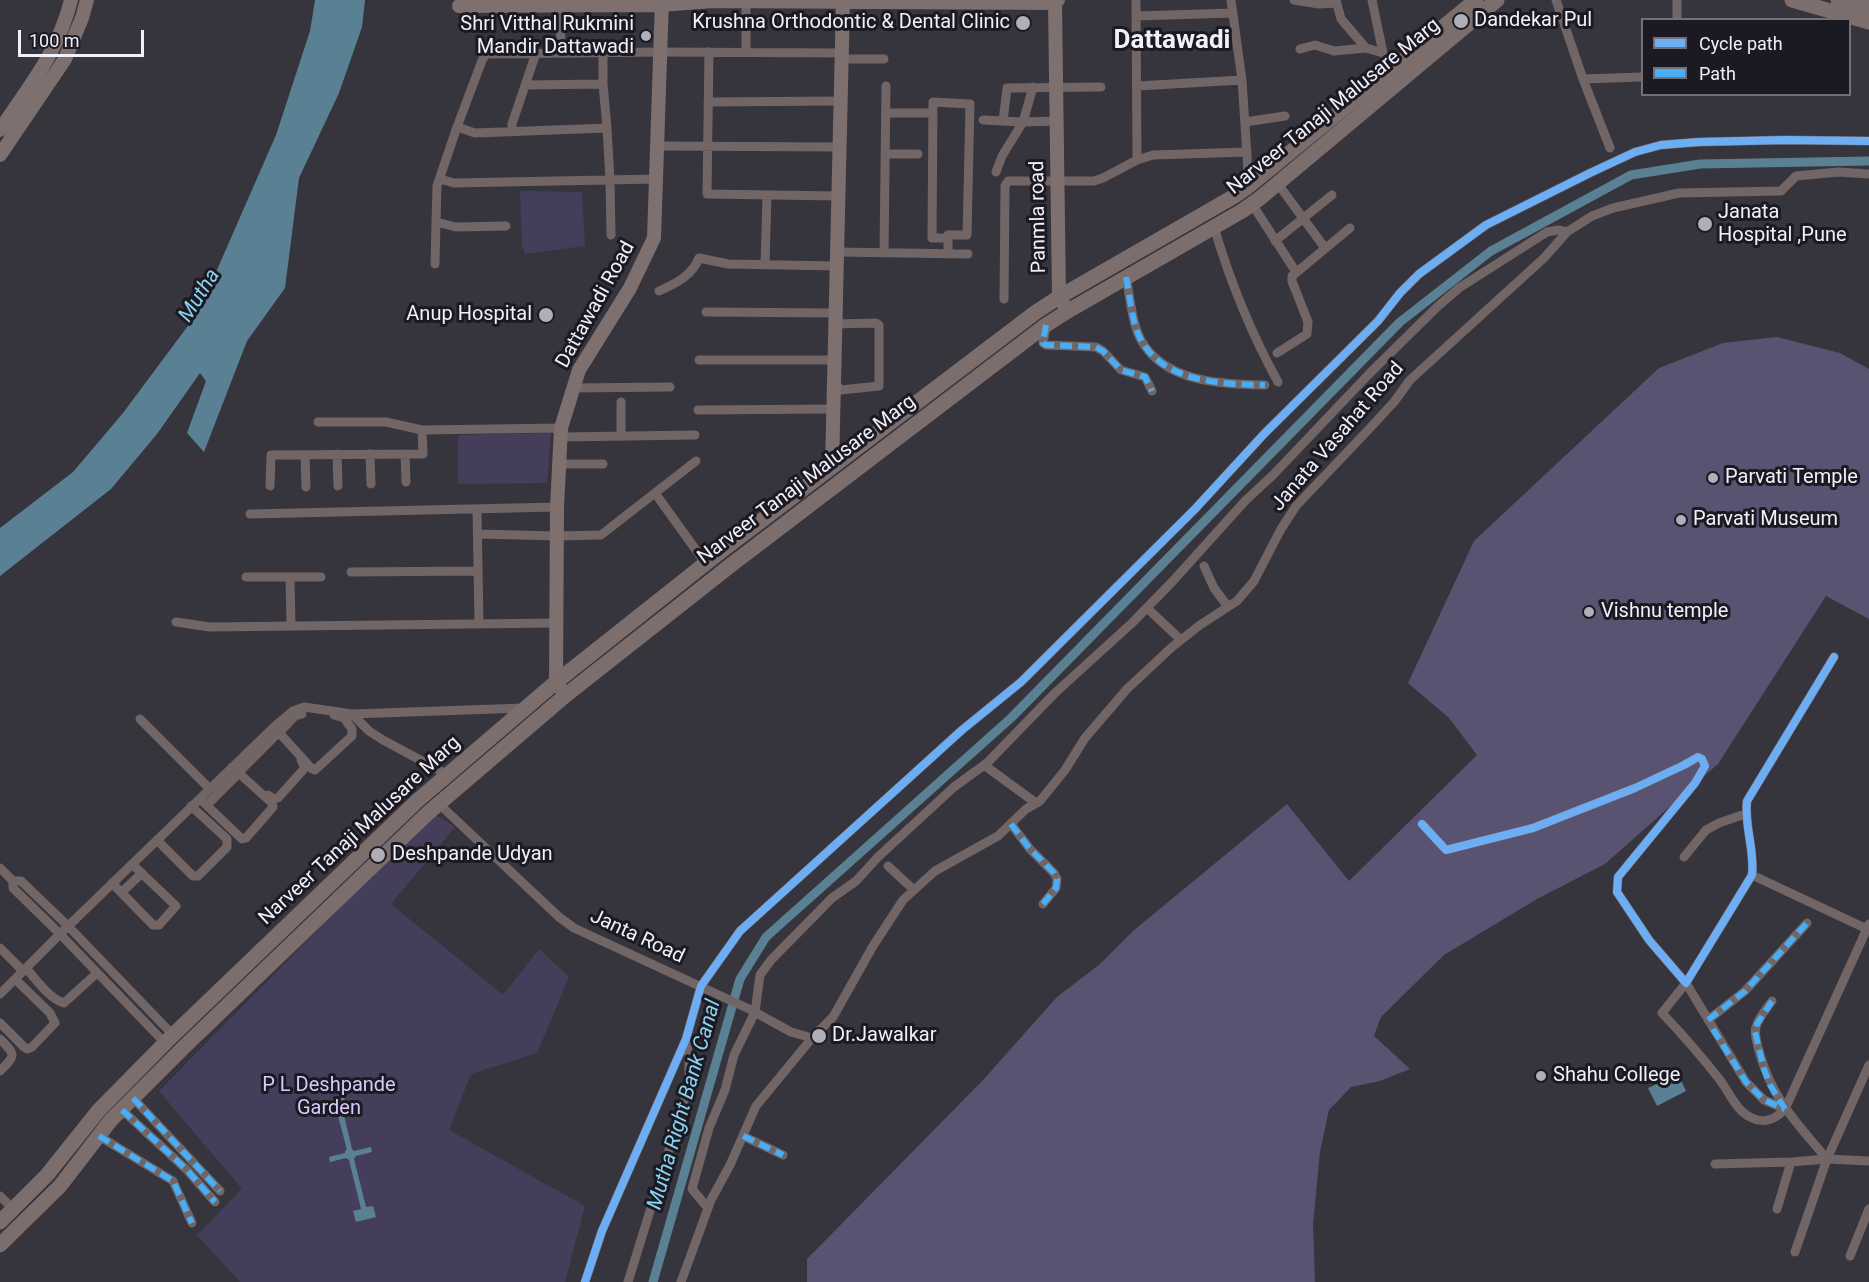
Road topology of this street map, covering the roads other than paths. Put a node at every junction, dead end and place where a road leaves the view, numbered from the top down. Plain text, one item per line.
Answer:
1 (71, 0) edge
2 (87, 0) edge
3 (712, 0) edge
4 (1136, 0) edge
5 (1231, 0) edge
6 (1294, 0) edge
7 (1372, 0) edge
8 (1497, 0) edge
9 (1556, 0) edge
10 (1677, 0) edge
11 (1792, 0) edge
12 (1838, 0) edge
13 (746, 1) edge
14 (811, 1) edge
15 (843, 1) edge
16 (876, 1) edge
17 (1474, 1) edge
18 (1049, 2) edge
19 (1337, 2) edge
20 (613, 3) edge
21 (662, 3) edge
22 (459, 6) dead end
23 (560, 6) junction
24 (1869, 8) edge
25 (1233, 13) junction
26 (1814, 13) edge
27 (1136, 16) junction
28 (1677, 18) edge
29 (1845, 18) edge
30 (1851, 19) edge
31 (1869, 22) edge
32 (1366, 48) junction
33 (1300, 49) dead end
34 (603, 52) junction
35 (660, 52) junction
36 (709, 52) junction
37 (746, 52) junction
38 (536, 53) junction
39 (561, 53) junction
40 (1383, 53) junction
41 (841, 56) junction
42 (884, 59) dead end
43 (1390, 77) junction
44 (1641, 77) edge
45 (1583, 79) junction
46 (1242, 80) junction
47 (603, 84) junction
48 (525, 85) junction
49 (886, 86) dead end
50 (1137, 86) junction
51 (1033, 87) junction
52 (1057, 87) junction
53 (1101, 87) dead end
54 (840, 101) junction
55 (708, 102) junction
56 (886, 113) junction
57 (929, 113) dead end
58 (1285, 116) dead end
59 (983, 120) dead end
60 (1003, 121) junction
61 (1057, 121) junction
62 (1023, 122) junction
63 (1245, 122) junction
64 (457, 127) junction
65 (607, 128) junction
66 (0, 130) edge
67 (513, 132) junction
68 (1869, 141) edge
69 (657, 146) junction
70 (708, 147) junction
71 (839, 147) junction
72 (1610, 148) dead end
73 (1247, 152) junction
74 (885, 154) junction
75 (918, 154) dead end
76 (0, 155) edge
77 (1137, 160) junction
78 (996, 172) dead end
79 (1869, 174) edge
80 (440, 179) junction
81 (656, 179) junction
82 (610, 180) junction
83 (1058, 182) junction
84 (1278, 184) junction
85 (1249, 186) junction
86 (767, 195) junction
87 (1332, 195) dead end
88 (838, 196) junction
89 (1252, 204) junction
90 (1304, 218) junction
91 (436, 222) junction
92 (506, 226) dead end
93 (1214, 227) junction
94 (1350, 228) dead end
95 (1567, 232) junction
96 (610, 235) dead end
97 (948, 238) junction
98 (1275, 241) junction
99 (1325, 248) junction
100 (884, 253) junction
101 (948, 254) junction
102 (968, 254) dead end
103 (837, 259) junction
104 (435, 264) dead end
105 (765, 265) junction
106 (1296, 272) junction
107 (1126, 277) junction
108 (659, 291) dead end
109 (1059, 297) junction
110 (1004, 299) dead end
111 (1068, 310) junction
112 (706, 312) dead end
113 (835, 318) junction
114 (1046, 325) junction
115 (1277, 353) dead end
116 (699, 360) dead end
117 (834, 360) junction
118 (1278, 382) dead end
119 (1265, 385) dead end
120 (670, 387) dead end
121 (834, 387) junction
122 (573, 388) junction
123 (1152, 391) dead end
124 (621, 402) dead end
125 (833, 409) junction
126 (699, 410) dead end
127 (318, 422) dead end
128 (422, 430) junction
129 (561, 433) junction
130 (695, 435) dead end
131 (621, 436) junction
132 (305, 454) junction
133 (337, 454) junction
134 (370, 454) junction
135 (405, 454) junction
136 (696, 462) dead end
137 (559, 464) junction
138 (603, 464) dead end
139 (832, 467) junction
140 (406, 482) dead end
141 (371, 484) dead end
142 (270, 486) dead end
143 (338, 486) dead end
144 (306, 487) dead end
145 (655, 494) junction
146 (557, 507) junction
147 (477, 508) junction
148 (250, 514) dead end
149 (478, 534) junction
150 (556, 537) junction
151 (706, 564) junction
152 (1204, 566) dead end
153 (478, 571) junction
154 (351, 572) dead end
155 (246, 577) dead end
156 (291, 577) junction
157 (321, 577) dead end
158 (1228, 607) junction
159 (1147, 608) junction
160 (176, 622) dead end
161 (556, 623) junction
162 (479, 624) junction
163 (291, 626) junction
164 (1181, 640) junction
165 (1834, 657) dead end
166 (556, 682) junction
167 (566, 695) junction
168 (527, 708) junction
169 (352, 714) junction
170 (140, 719) dead end
171 (276, 731) junction
172 (984, 765) junction
173 (237, 768) junction
174 (448, 775) junction
175 (210, 789) junction
176 (203, 802) junction
177 (1036, 803) junction
178 (439, 804) junction
179 (191, 806) junction
180 (1745, 814) junction
181 (1011, 824) junction
182 (1422, 824) dead end
183 (156, 841) junction
184 (1684, 857) dead end
185 (134, 862) junction
186 (888, 866) dead end
187 (0, 868) edge
188 (142, 873) junction
189 (1752, 875) junction
190 (192, 880) dead end
191 (14, 881) junction
192 (112, 883) junction
193 (914, 890) junction
194 (122, 892) junction
195 (174, 898) dead end
196 (1043, 904) dead end
197 (1807, 923) dead end
198 (68, 926) junction
199 (1868, 928) edge
200 (60, 934) junction
201 (2, 955) edge
202 (24, 970) junction
203 (97, 973) junction
204 (15, 979) junction
205 (1686, 983) junction
206 (705, 988) junction
207 (0, 994) edge
208 (1772, 1001) dead end
209 (752, 1010) junction
210 (1708, 1020) junction
211 (0, 1023) edge
212 (812, 1038) junction
213 (0, 1039) edge
214 (169, 1039) junction
215 (686, 1039) junction
216 (180, 1051) junction
217 (1869, 1065) edge
218 (0, 1071) edge
219 (133, 1098) junction
220 (1785, 1109) junction
221 (122, 1110) junction
222 (99, 1136) junction
223 (743, 1136) junction
224 (783, 1155) dead end
225 (1827, 1159) junction
226 (1869, 1161) edge
227 (1791, 1162) junction
228 (1716, 1164) dead end
229 (220, 1191) dead end
230 (0, 1196) edge
231 (215, 1202) dead end
232 (708, 1208) junction
233 (13, 1209) junction
234 (1777, 1209) dead end
235 (1869, 1209) edge
236 (0, 1222) edge
237 (192, 1222) dead end
238 (0, 1245) edge
239 (1795, 1252) dead end
240 (1850, 1256) dead end
241 (585, 1282) edge
242 (628, 1282) edge
243 (681, 1282) edge

1 - 66 street
2 - 76 street
3 - 13 street
3 - 21 street
4 - 27 street
5 - 25 street
6 - 19 street
7 - 40 street
8 - 43 main road, Narveer Tanaji Malusare Marg
9 - 45 street
10 - 28 street
11 - 26 main road
12 - 24 main road
13 - 14 street
13 - 37 street
14 - 15 street
15 - 16 street
15 - 41 street
16 - 18 street
17 - 43 main road, Narveer Tanaji Malusare Marg
18 - 52 street, Panmla road
19 - 32 street
20 - 21 street
20 - 23 street
21 - 35 street, Dattawadi Road
22 - 23 street
23 - 39 street
25 - 27 street
25 - 46 street
26 - 29 main road
27 - 50 street
30 - 31 main road
32 - 33 street
32 - 40 street
34 - 35 street
34 - 39 street
34 - 47 street
35 - 36 street
35 - 69 street, Dattawadi Road
36 - 37 street
36 - 55 street
37 - 41 street
38 - 39 street
38 - 48 street
38 - 64 street
40 - 43 street
41 - 42 street
41 - 54 street
43 - 84 main road, Narveer Tanaji Malusare Marg
43 - 85 main road, Narveer Tanaji Malusare Marg
44 - 45 street
45 - 72 street
46 - 50 street
46 - 63 street
47 - 48 street
47 - 65 street
48 - 67 street
49 - 56 street
50 - 77 street
51 - 52 street
51 - 60 street
51 - 62 street
52 - 53 street
52 - 61 street, Panmla road
54 - 55 street
54 - 71 street
55 - 70 street
56 - 57 street
56 - 74 street
58 - 63 street
59 - 60 street
60 - 62 street
61 - 62 street
61 - 83 street, Panmla road
62 - 78 street
63 - 73 street
64 - 67 street
64 - 80 street
65 - 67 street
65 - 82 street
68 - 206 street
69 - 70 street
69 - 81 street, Dattawadi Road
70 - 71 street
70 - 86 street
71 - 88 street
73 - 77 street
73 - 85 street
74 - 75 street
74 - 100 street
77 - 83 street
79 - 95 street, Janata Vasahat Road
80 - 82 street
80 - 91 street
81 - 82 street
81 - 122 street, Dattawadi Road
82 - 96 street
83 - 109 street, Panmla road
83 - 110 street
84 - 89 main road, Narveer Tanaji Malusare Marg
84 - 90 street
85 - 109 main road, Narveer Tanaji Malusare Marg
86 - 88 street
86 - 105 street
87 - 90 street
88 - 103 street
89 - 93 main road, Narveer Tanaji Malusare Marg
89 - 98 street
90 - 98 street
90 - 99 street
91 - 92 street
91 - 104 street
93 - 107 main road, Narveer Tanaji Malusare Marg
93 - 118 street
94 - 99 street
95 - 158 street, Janata Vasahat Road
95 - 159 street
97 - 97 street
97 - 101 street
98 - 106 street
99 - 106 street
100 - 101 street
100 - 103 street
101 - 102 street
103 - 105 street
103 - 113 street
105 - 108 street
106 - 115 street
107 - 111 main road, Narveer Tanaji Malusare Marg
107 - 119 street
109 - 111 street, Panmla road
109 - 139 main road, Narveer Tanaji Malusare Marg
111 - 114 main road, Narveer Tanaji Malusare Marg
112 - 113 street
113 - 117 street
113 - 121 street
114 - 123 street
114 - 167 main road, Narveer Tanaji Malusare Marg
116 - 117 street
117 - 121 street
120 - 122 street
121 - 125 street
122 - 129 street, Dattawadi Road
124 - 131 street
125 - 126 street
125 - 139 street
127 - 128 street
128 - 129 street
128 - 135 street
129 - 131 street
129 - 137 street, Dattawadi Road
130 - 131 street
132 - 133 street
132 - 142 street
132 - 144 street
133 - 134 street
133 - 143 street
134 - 135 street
134 - 141 street
135 - 140 street
136 - 145 street
137 - 138 street
137 - 146 street, Dattawadi Road
139 - 151 main road, Narveer Tanaji Malusare Marg
145 - 150 street
145 - 151 street
146 - 147 street
146 - 150 street, Dattawadi Road
147 - 148 street
147 - 149 street
149 - 150 street
149 - 153 street
150 - 161 street, Dattawadi Road
151 - 166 main road, Narveer Tanaji Malusare Marg
152 - 158 street
153 - 154 street
153 - 162 street
155 - 156 street
156 - 157 street
156 - 163 street
158 - 164 street, Janata Vasahat Road
159 - 164 street
159 - 172 street
160 - 163 street
161 - 162 street
161 - 166 street, Dattawadi Road
162 - 163 street
164 - 177 street, Janata Vasahat Road
165 - 180 street
166 - 167 street
166 - 168 main road, Narveer Tanaji Malusare Marg
167 - 178 main road, Narveer Tanaji Malusare Marg
168 - 169 street
168 - 174 main road, Narveer Tanaji Malusare Marg
169 - 171 street
169 - 174 street
170 - 175 street
171 - 171 street
171 - 173 street
171 - 173 street
172 - 177 street
172 - 209 street
173 - 175 street
173 - 176 street
173 - 176 street
174 - 214 main road, Narveer Tanaji Malusare Marg
175 - 176 street
176 - 179 street
177 - 181 street, Janata Vasahat Road
178 - 206 street, Janta Road
178 - 216 main road, Narveer Tanaji Malusare Marg
179 - 183 street
179 - 183 street
180 - 184 street
180 - 189 street
181 - 193 street, Janata Vasahat Road
181 - 196 street
182 - 205 street
183 - 185 street
183 - 190 street
185 - 188 street
185 - 192 street
185 - 195 street
186 - 193 street
187 - 191 street
188 - 194 street
188 - 194 street
189 - 199 street
189 - 205 street
191 - 198 street
191 - 200 street
192 - 194 street
192 - 198 street
193 - 212 street, Janata Vasahat Road
197 - 210 street
198 - 200 street
198 - 214 street
199 - 220 street
200 - 202 street
200 - 203 street
201 - 202 street
202 - 203 street
202 - 204 street
203 - 214 street
204 - 207 street
204 - 211 street
205 - 210 street
205 - 220 street
206 - 209 street, Janta Road
206 - 215 street
208 - 220 street
209 - 212 street
209 - 232 street
210 - 220 street
212 - 223 street, Janata Vasahat Road
213 - 218 street
214 - 216 main road
214 - 233 main road, Narveer Tanaji Malusare Marg
215 - 241 street
215 - 242 street
216 - 219 main road, Narveer Tanaji Malusare Marg
217 - 225 street
219 - 221 main road, Narveer Tanaji Malusare Marg
219 - 229 street
220 - 225 street
221 - 222 main road, Narveer Tanaji Malusare Marg
221 - 231 street
222 - 237 street
222 - 238 main road, Narveer Tanaji Malusare Marg
223 - 224 street
223 - 232 street, Janata Vasahat Road
225 - 226 street
225 - 227 street
225 - 239 street
227 - 228 street
227 - 234 street
230 - 233 street
232 - 243 street, Janata Vasahat Road
233 - 236 main road, Narveer Tanaji Malusare Marg
235 - 240 street

